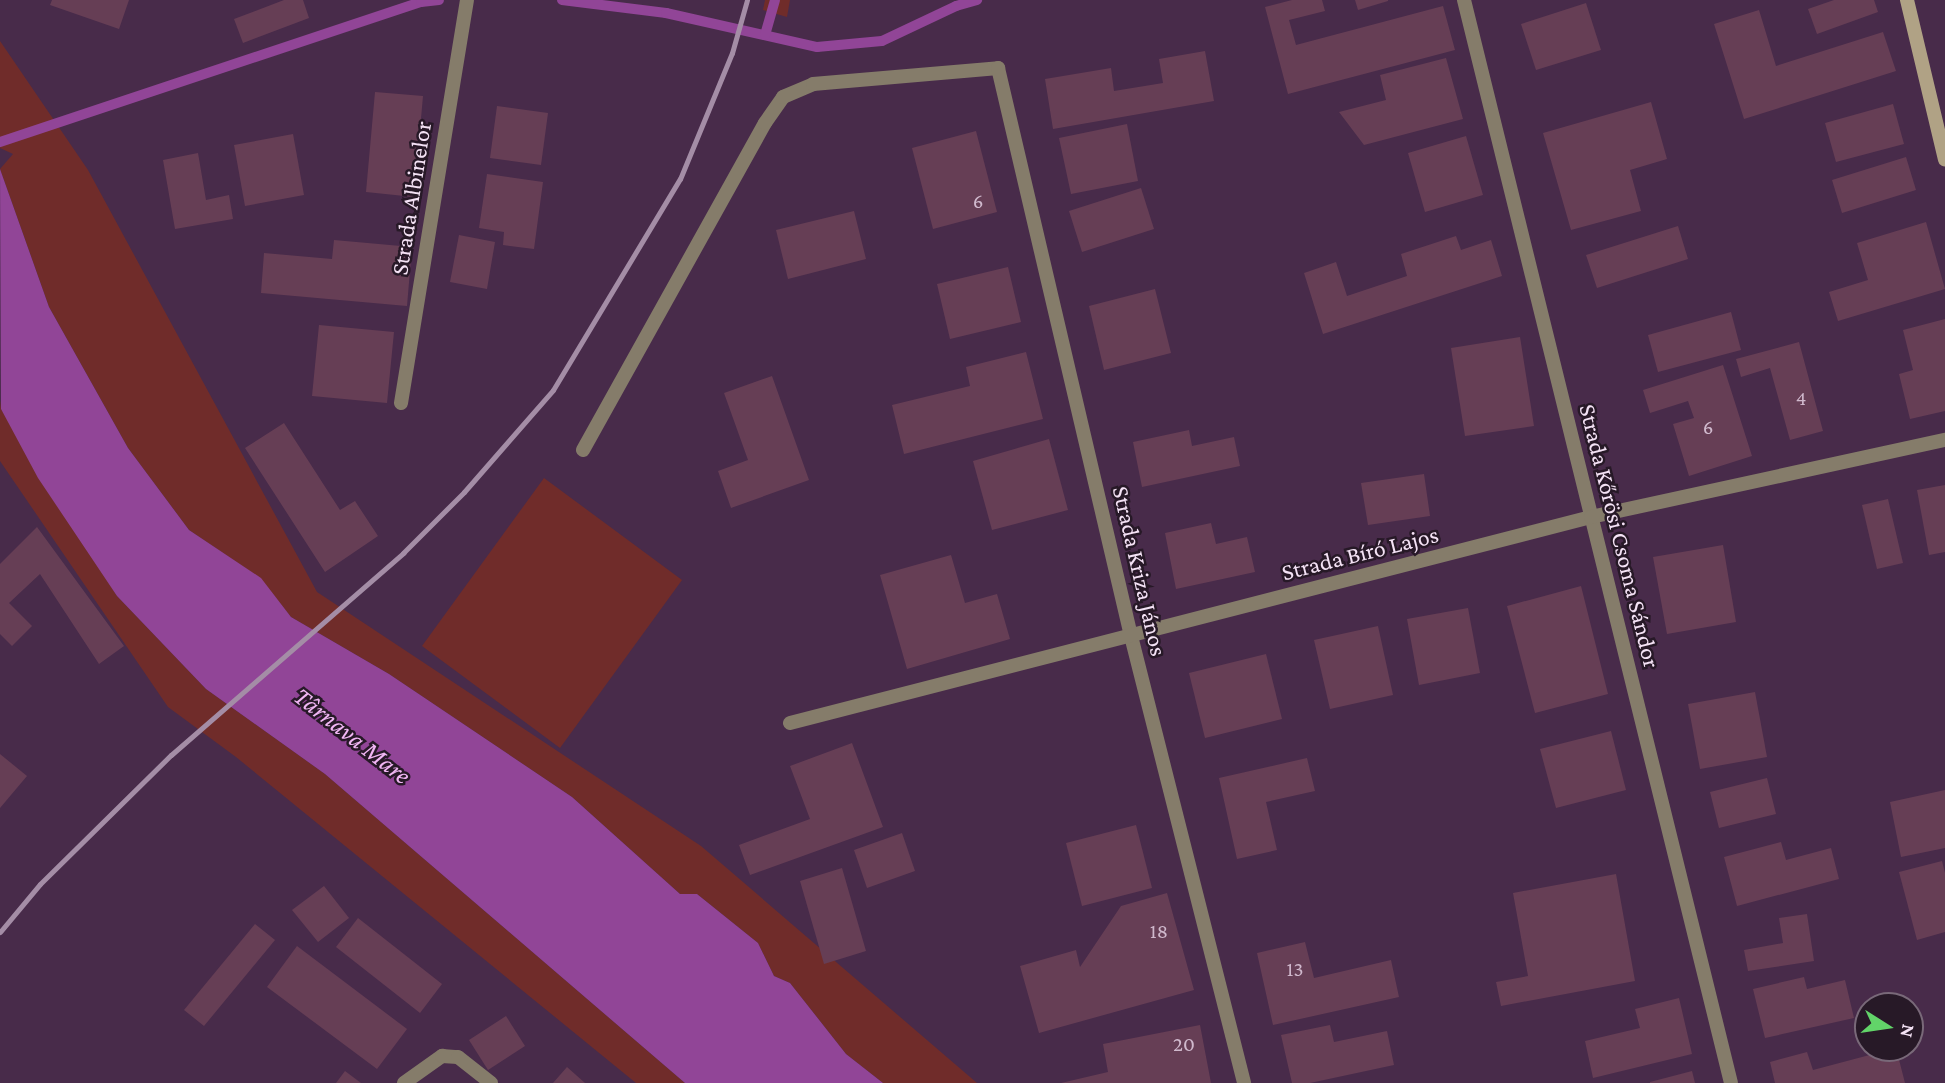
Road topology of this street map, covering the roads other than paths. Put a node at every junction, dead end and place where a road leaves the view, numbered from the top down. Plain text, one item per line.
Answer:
1 (467, 0) edge
2 (1464, 0) edge
3 (1907, 0) edge
4 (1945, 160) edge
5 (401, 403) dead end
6 (1945, 440) edge
7 (583, 450) dead end
8 (1591, 517) junction
9 (1131, 636) junction
10 (790, 723) dead end
11 (404, 1083) edge
12 (491, 1083) edge
13 (1244, 1083) edge
14 (1731, 1083) edge

1 - 5 street, Strada Albinelor
2 - 8 street, Strada Kőrösi Csoma Sándor
3 - 4 main road
6 - 8 street, Strada Bíró Lajos
7 - 9 street, Strada Kriza János
8 - 9 street, Strada Bíró Lajos
8 - 14 street, Strada Kőrösi Csoma Sándor
9 - 10 street, Strada Bíró Lajos
9 - 13 street, Strada Kriza János
11 - 12 street

